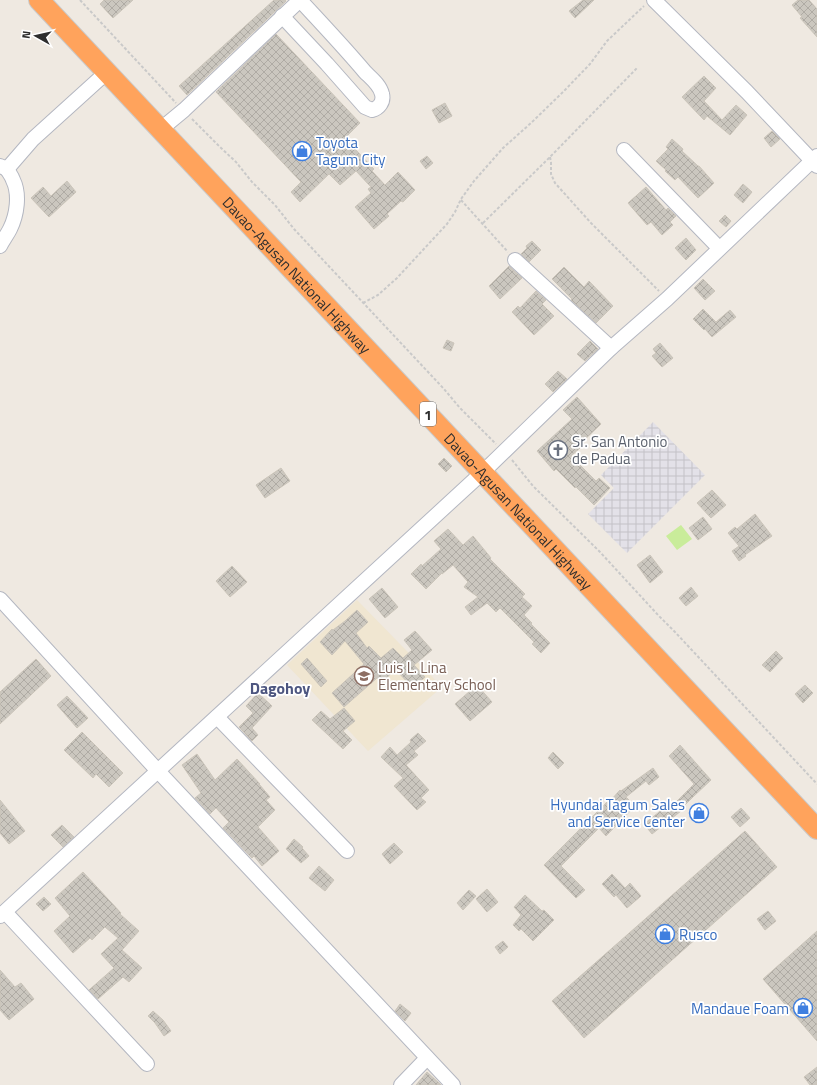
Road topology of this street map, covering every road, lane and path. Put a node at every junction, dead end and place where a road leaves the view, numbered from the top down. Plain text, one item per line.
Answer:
1 (39, 0) edge
2 (80, 0) edge
3 (300, 0) edge
4 (650, 3) edge
5 (282, 16) junction
6 (637, 68) dead end
7 (106, 72) junction
8 (184, 110) junction
9 (161, 129) junction
10 (624, 150) dead end
11 (550, 157) junction
12 (815, 161) edge
13 (3, 167) edge
14 (461, 199) junction
15 (483, 224) junction
16 (0, 246) edge
17 (719, 248) junction
18 (515, 260) joint
19 (667, 299) junction
20 (363, 303) junction
21 (611, 348) junction
22 (505, 452) junction
23 (483, 472) junction
24 (0, 599) edge
25 (217, 717) junction
26 (158, 770) junction
27 (817, 784) edge
28 (817, 829) edge
29 (348, 851) dead end
30 (2, 914) edge
31 (427, 1058) junction
32 (147, 1064) dead end
33 (401, 1085) edge
34 (453, 1085) edge

1 - 7 highway, Davao-Agusan National Highway / 1
2 - 8 path
3 - 5 street
3 - 5 street
4 - 12 street
4 - 14 path
5 - 8 street
6 - 11 path
7 - 9 highway, Davao-Agusan National Highway / 1
7 - 13 street
8 - 9 street
8 - 20 path
9 - 23 highway, Davao-Agusan National Highway / 1
10 - 17 street
11 - 15 path
11 - 19 path
12 - 17 street
13 - 16 street
14 - 15 path
14 - 20 path
15 - 18 path
17 - 19 street
18 - 21 street
19 - 21 street
20 - 22 path
21 - 22 street
22 - 23 street
22 - 27 path
23 - 25 street
23 - 28 highway, Davao-Agusan National Highway / 1
24 - 26 street
25 - 26 street
25 - 29 street
26 - 30 street
26 - 31 street
30 - 32 street
31 - 33 street
31 - 34 street

